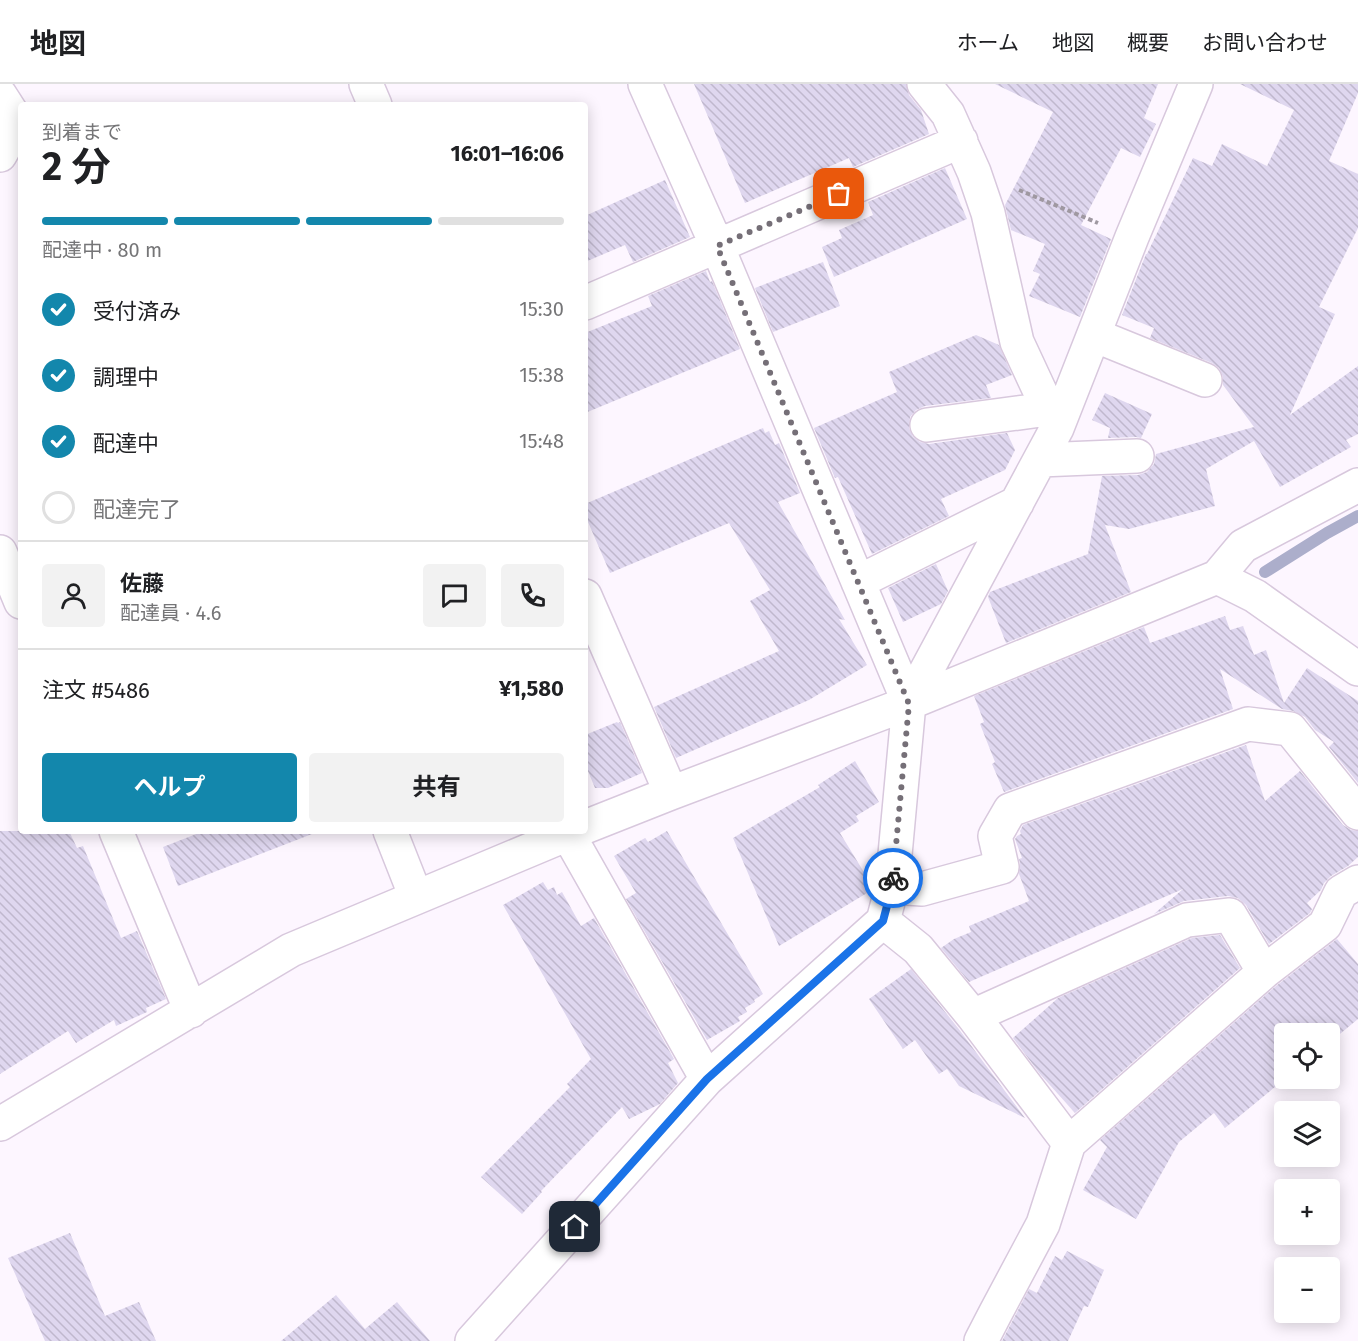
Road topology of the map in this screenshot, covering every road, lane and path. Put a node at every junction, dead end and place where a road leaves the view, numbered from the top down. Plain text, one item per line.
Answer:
1 (366, 84) edge
2 (645, 84) edge
3 (924, 84) edge
4 (1196, 84) edge
5 (0, 95) edge
6 (374, 102) edge
7 (961, 141) junction
8 (0, 154) edge
9 (974, 172) junction
10 (1132, 237) junction
11 (717, 246) junction
12 (588, 302) edge
13 (1094, 335) junction
14 (1205, 380) dead end
15 (1052, 418) junction
16 (927, 424) dead end
17 (1137, 456) dead end
18 (1040, 460) junction
19 (1358, 485) edge
20 (1017, 503) junction
21 (6, 553) edge
22 (1217, 577) junction
23 (858, 582) junction
24 (18, 592) edge
25 (588, 603) edge
26 (1358, 669) edge
27 (909, 704) junction
28 (671, 793) junction
29 (1358, 813) edge
30 (588, 825) edge
31 (117, 834) edge
32 (391, 834) edge
33 (567, 834) edge
34 (578, 834) edge
35 (1358, 882) edge
36 (892, 887) junction
37 (417, 897) junction
38 (883, 921) junction
39 (1264, 972) junction
40 (191, 1011) junction
41 (973, 1016) junction
42 (707, 1079) junction
43 (0, 1124) edge
44 (1069, 1143) junction
45 (472, 1341) edge
46 (981, 1341) edge

1 - 6 street
2 - 11 street
3 - 7 street
4 - 10 street
5 - 8 street
7 - 9 street
7 - 11 street
9 - 10 path
9 - 15 street
10 - 13 street
11 - 12 street
11 - 23 street
13 - 14 street
13 - 15 street
15 - 16 street
15 - 18 street
17 - 18 street
18 - 20 street
19 - 22 street
20 - 23 street
20 - 27 street
21 - 24 street
22 - 26 street
22 - 27 street
23 - 27 street
25 - 28 street
27 - 28 street
27 - 36 street
28 - 30 street
29 - 36 street
31 - 40 street
32 - 37 street
33 - 37 street
34 - 42 street
35 - 39 street
36 - 38 street
37 - 40 street
38 - 41 street
38 - 42 street
39 - 41 street
39 - 44 street
40 - 43 street
41 - 44 street
42 - 45 street
44 - 46 street

